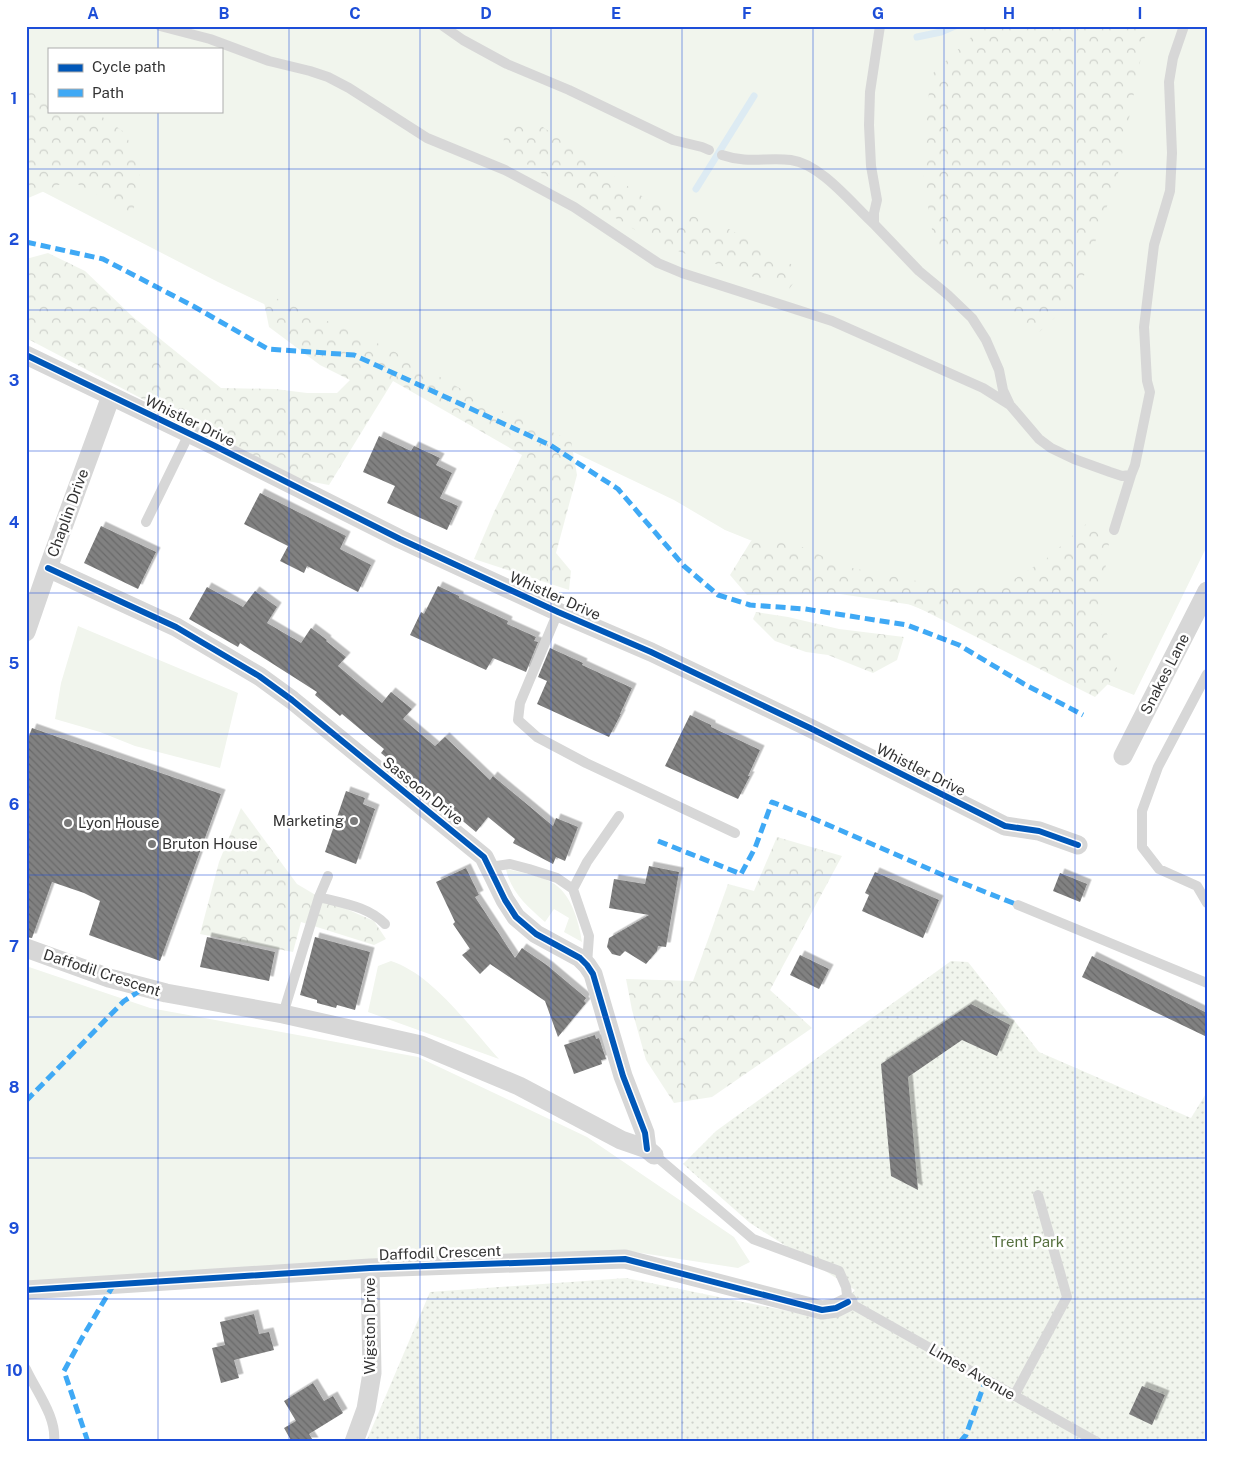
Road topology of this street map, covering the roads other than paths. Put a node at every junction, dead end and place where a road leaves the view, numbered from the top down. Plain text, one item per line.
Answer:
1 (160, 26) edge
2 (443, 26) edge
3 (880, 26) edge
4 (1184, 26) edge
5 (709, 150) dead end
6 (722, 155) dead end
7 (874, 224) junction
8 (26, 355) edge
9 (112, 396) junction
10 (1010, 405) junction
11 (189, 434) junction
12 (1131, 475) junction
13 (146, 522) dead end
14 (1114, 530) dead end
15 (48, 568) junction
16 (1207, 591) edge
17 (558, 612) junction
18 (26, 632) edge
19 (1207, 674) edge
20 (1124, 756) dead end
21 (619, 816) dead end
22 (736, 833) dead end
23 (1078, 845) dead end
24 (490, 867) junction
25 (328, 876) dead end
26 (574, 889) junction
27 (319, 897) junction
28 (1207, 903) edge
29 (1018, 905) dead end
30 (385, 924) dead end
31 (26, 948) edge
32 (587, 965) junction
33 (1207, 983) edge
34 (283, 1014) junction
35 (652, 1153) junction
36 (1038, 1195) dead end
37 (370, 1268) junction
38 (26, 1290) edge
39 (848, 1302) junction
40 (26, 1369) edge
41 (1014, 1396) junction
42 (54, 1442) edge
43 (354, 1442) edge
44 (1097, 1442) edge

1 - 10 lane
2 - 5 lane
3 - 7 lane
4 - 12 lane
6 - 7 lane
7 - 10 lane
8 - 9 street, Whistler Drive
9 - 11 street, Whistler Drive
9 - 15 street, Chaplin Drive
10 - 12 lane
11 - 13 lane
11 - 17 street, Whistler Drive
12 - 14 lane
15 - 18 street, Chaplin Drive
15 - 24 street, Sassoon Drive
16 - 20 street, Snakes Lane
17 - 22 lane
17 - 23 street, Whistler Drive
19 - 28 lane
21 - 26 lane
24 - 26 lane
24 - 32 street, Sassoon Drive
25 - 27 lane
26 - 32 lane
27 - 30 lane
27 - 34 lane
29 - 33 lane
31 - 34 street, Daffodil Crescent
32 - 35 street
34 - 35 street, Daffodil Crescent
35 - 39 lane
36 - 41 lane
37 - 38 street, Daffodil Crescent
37 - 39 street, Daffodil Crescent
37 - 43 street, Wigston Drive
39 - 41 lane, Limes Avenue
40 - 42 lane
41 - 44 lane, Limes Avenue

